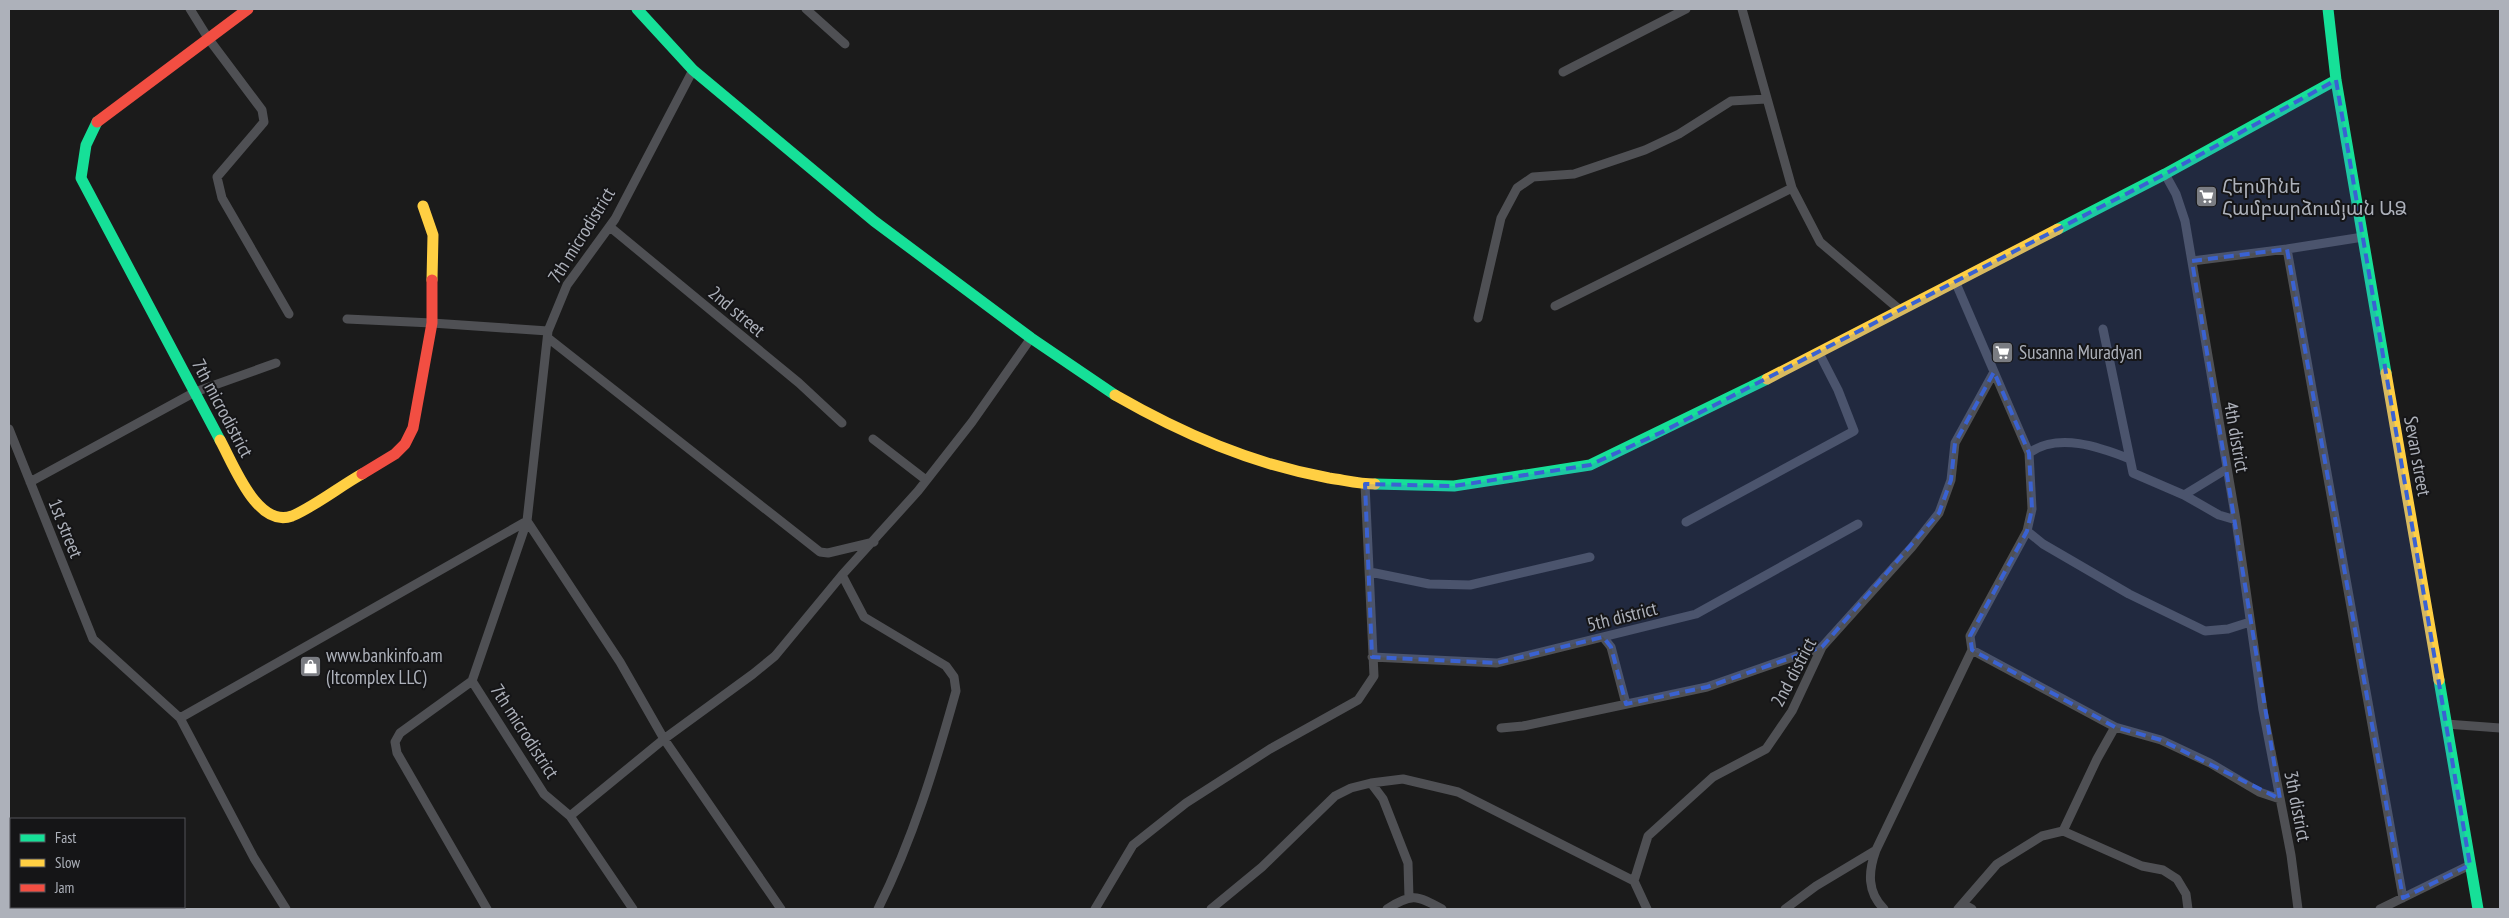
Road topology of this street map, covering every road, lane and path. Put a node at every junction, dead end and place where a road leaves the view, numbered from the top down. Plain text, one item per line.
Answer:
1 (190, 9) edge
2 (248, 9) edge
3 (637, 9) edge
4 (806, 9) edge
5 (1686, 9) edge
6 (2328, 9) edge
7 (1741, 10) edge
8 (208, 38) junction
9 (845, 44) dead end
10 (693, 70) junction
11 (1563, 72) dead end
12 (2336, 80) junction
13 (1766, 99) junction
14 (2165, 174) junction
15 (1792, 188) junction
16 (423, 206) dead end
17 (610, 227) junction
18 (2363, 236) junction
19 (2287, 249) junction
20 (2192, 262) junction
21 (1955, 281) junction
22 (1555, 306) dead end
23 (1900, 310) junction
24 (289, 314) dead end
25 (1478, 318) dead end
26 (347, 320) dead end
27 (432, 323) junction
28 (2103, 328) dead end
29 (548, 334) junction
30 (1031, 338) junction
31 (1819, 353) junction
32 (276, 363) dead end
33 (1994, 372) junction
34 (195, 392) junction
35 (842, 423) dead end
36 (9, 428) edge
37 (873, 439) dead end
38 (2029, 453) junction
39 (2130, 459) junction
40 (2226, 470) junction
41 (926, 480) junction
42 (30, 482) junction
43 (1365, 484) junction
44 (2184, 495) junction
45 (2236, 520) junction
46 (527, 521) junction
47 (1686, 522) dead end
48 (1858, 524) dead end
49 (2027, 531) junction
50 (874, 542) junction
51 (1590, 557) dead end
52 (1370, 572) junction
53 (842, 575) junction
54 (2250, 622) junction
55 (1603, 637) junction
56 (1822, 647) junction
57 (1972, 650) junction
58 (1372, 657) junction
59 (472, 681) junction
60 (1626, 704) junction
61 (2264, 710) joint
62 (180, 718) junction
63 (2446, 724) junction
64 (2115, 727) junction
65 (1500, 728) dead end
66 (2500, 728) edge
67 (664, 739) junction
68 (1371, 783) junction
69 (2280, 799) junction
70 (570, 816) junction
71 (2063, 831) junction
72 (1876, 850) junction
73 (2470, 865) junction
74 (1634, 881) junction
75 (1409, 898) junction
76 (2403, 898) junction
77 (1961, 906) edge
78 (286, 909) edge
79 (487, 909) edge
80 (633, 909) edge
81 (781, 909) edge
82 (878, 909) edge
83 (1095, 909) edge
84 (1211, 909) edge
85 (1387, 909) edge
86 (1442, 909) edge
87 (1647, 909) edge
88 (1785, 909) edge
89 (1884, 909) edge
90 (1972, 909) edge
91 (2188, 909) edge
92 (2298, 909) edge
93 (2380, 909) edge
94 (2478, 909) edge

1 - 8 street
2 - 8 main road, 7th microdistrict
3 - 10 main road
4 - 9 street
5 - 11 street
6 - 12 main road, Sevan street
7 - 13 street
8 - 24 street
8 - 34 main road, 7th microdistrict
10 - 17 street, 7th microdistrict
10 - 30 main road
12 - 14 main road
12 - 18 main road, Sevan street
13 - 15 street
13 - 25 street
14 - 20 street, 4th district
14 - 21 main road
15 - 22 street
15 - 23 street
16 - 27 main road, 7th microdistrict
17 - 29 street, 7th microdistrict
17 - 35 street, 2nd street
18 - 19 street
18 - 63 main road, Sevan street
19 - 20 street
19 - 76 street
20 - 40 street, 4th district
21 - 23 main road
21 - 33 street
23 - 31 main road
26 - 27 street
27 - 29 street
27 - 34 main road, 7th microdistrict
28 - 39 street
29 - 46 street, 7th microdistrict
29 - 50 street
30 - 41 street
30 - 43 main road
31 - 43 main road
31 - 47 street
32 - 34 street
33 - 38 street
33 - 56 street, 2nd district
34 - 42 street
36 - 42 street, 1st street
37 - 41 street
38 - 39 street
38 - 49 street
39 - 44 street
40 - 44 street
40 - 45 street, 4th district
41 - 50 street
42 - 62 street, 1st street
43 - 52 street
44 - 45 street
45 - 54 street, 4th district
46 - 59 street, 7th microdistrict
46 - 62 street
46 - 67 street
48 - 55 street, 5th district
49 - 54 street
49 - 57 street
50 - 53 street
51 - 52 street
52 - 58 street
53 - 67 street
53 - 82 street
54 - 61 street, 4th district
55 - 58 street, 5th district
55 - 60 street
56 - 60 street
56 - 74 street, 2nd district
57 - 64 street
57 - 72 street
58 - 83 street
59 - 70 street, 7th microdistrict
59 - 79 street
60 - 65 street
61 - 69 street, 3th district
62 - 78 street
63 - 66 street
63 - 73 main road, Sevan street
64 - 69 street
64 - 71 street
67 - 70 street
67 - 81 street
68 - 74 street
68 - 75 street
68 - 84 street
69 - 92 street, 3th district
70 - 80 street, 7th microdistrict
71 - 77 street
71 - 91 street
72 - 88 street
72 - 89 street
73 - 76 street
73 - 94 main road, Sevan street
74 - 87 street
75 - 85 street
75 - 86 street
76 - 93 street
77 - 90 street

